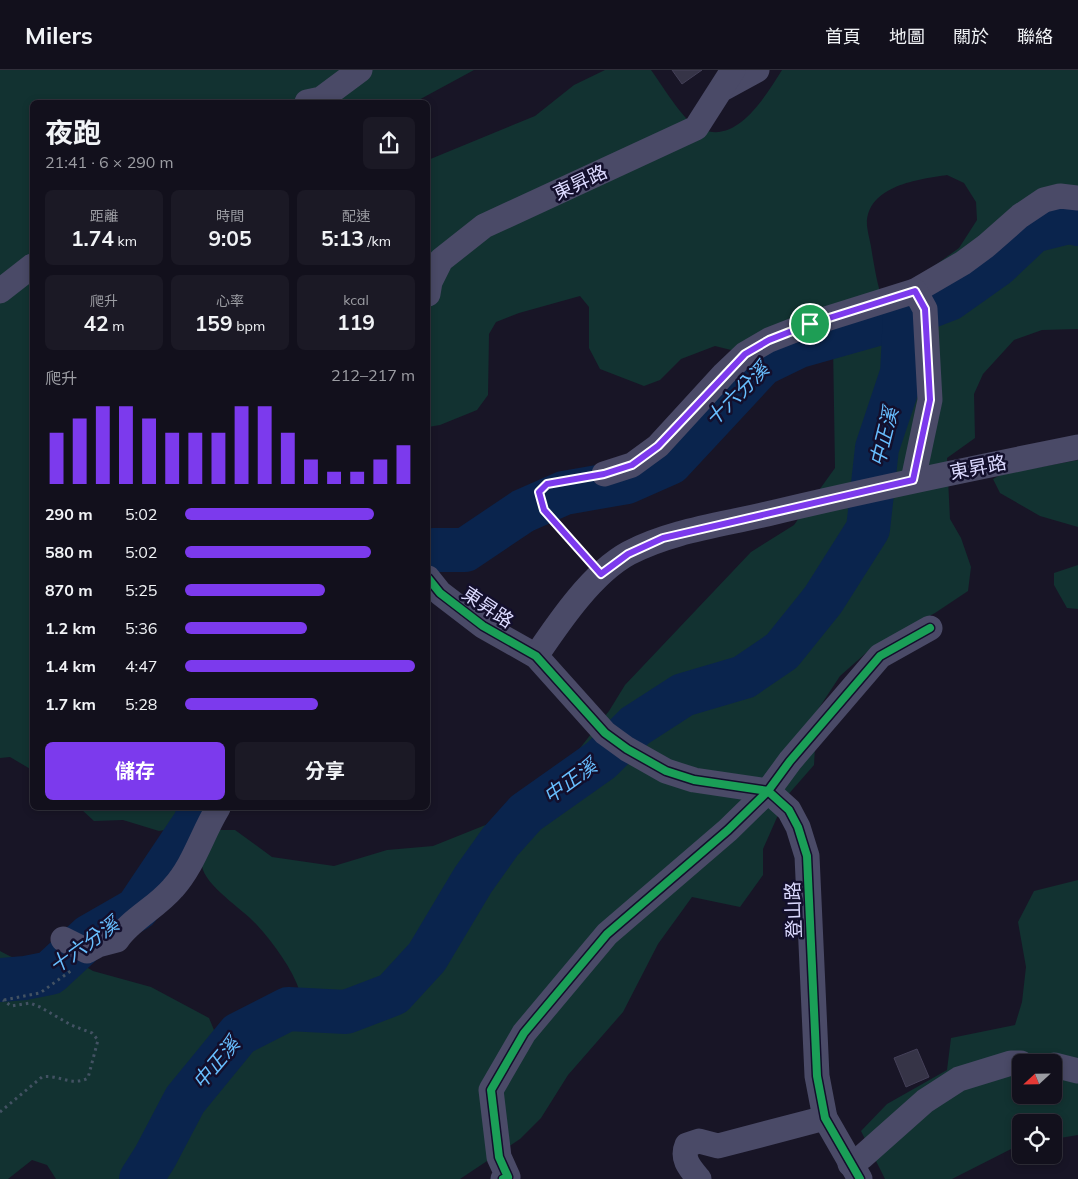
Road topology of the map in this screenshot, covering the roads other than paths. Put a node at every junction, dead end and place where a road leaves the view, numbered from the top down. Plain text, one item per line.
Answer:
1 (360, 70) edge
2 (757, 70) edge
3 (728, 79) edge
4 (316, 100) edge
5 (1078, 198) edge
6 (30, 268) edge
7 (430, 282) edge
8 (0, 290) edge
9 (915, 291) junction
10 (1078, 447) edge
11 (604, 474) road end
12 (913, 480) junction
13 (430, 580) edge
14 (930, 628) dead end
15 (536, 656) junction
16 (768, 791) junction
17 (217, 810) edge
18 (63, 939) dead end
19 (1012, 1063) edge
20 (1062, 1067) edge
21 (1078, 1071) edge
22 (825, 1118) junction
23 (855, 1172) edge
24 (507, 1178) edge
25 (699, 1179) edge

1 - 4 street
2 - 3 street
3 - 7 street, 東昇路
5 - 9 street
6 - 8 street
9 - 11 street
9 - 12 street
10 - 12 street, 東昇路
12 - 15 street, 東昇路
13 - 15 street, 東昇路
14 - 16 street
15 - 16 street
16 - 22 street, 登山路
16 - 24 street
17 - 18 street
19 - 23 street
20 - 21 street
22 - 23 street, 登山路
22 - 25 street

